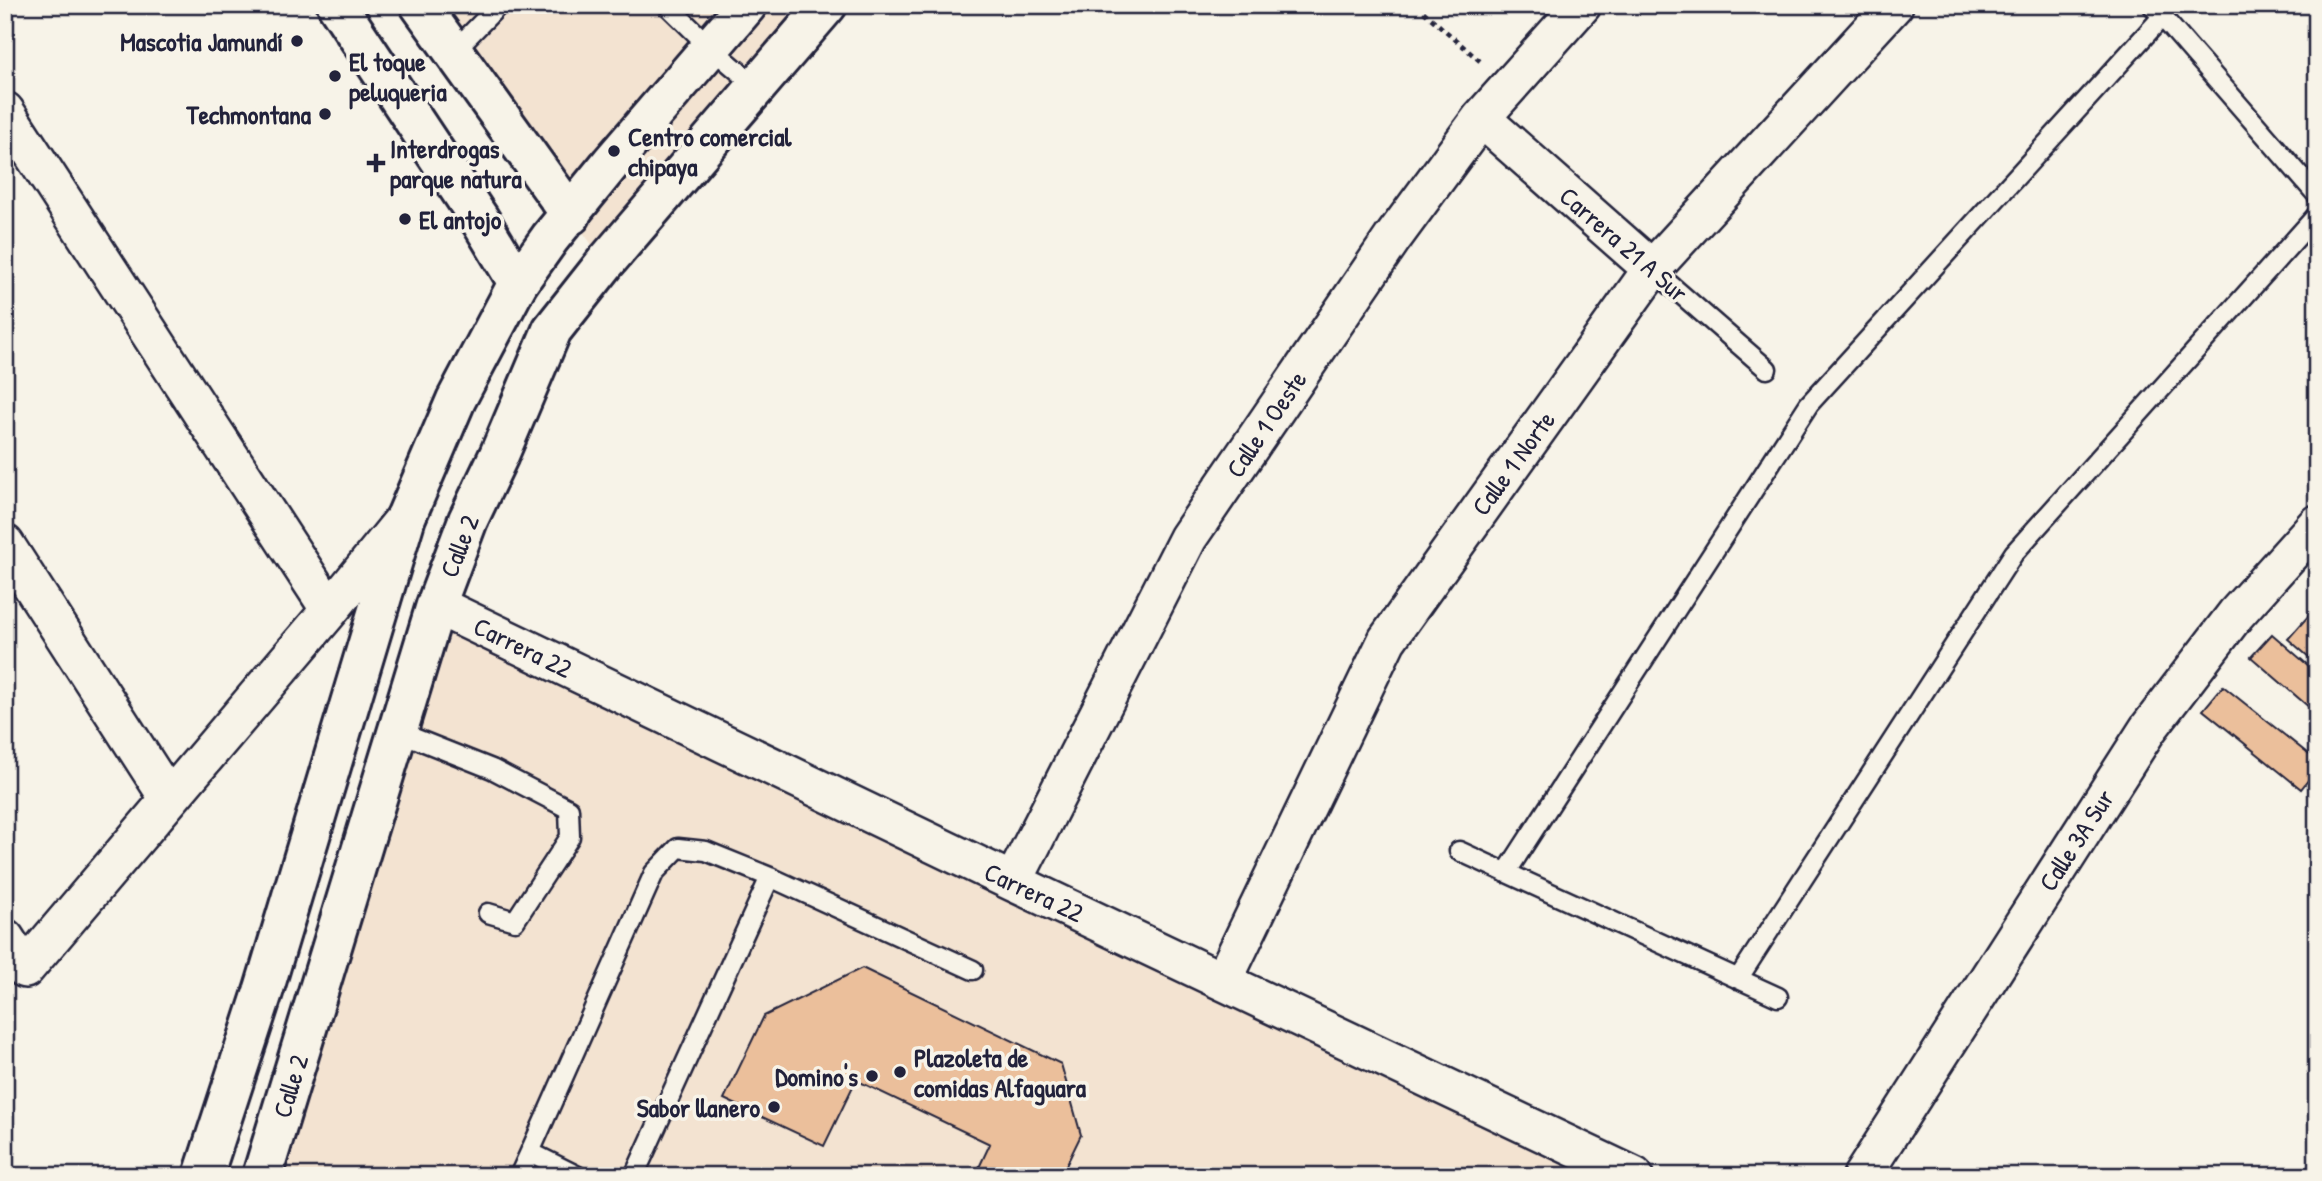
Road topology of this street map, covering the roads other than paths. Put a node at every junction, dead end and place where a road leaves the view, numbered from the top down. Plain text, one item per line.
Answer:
1 (337, 5) edge
2 (420, 5) edge
3 (499, 5) edge
4 (747, 5) edge
5 (827, 5) edge
6 (1582, 5) edge
7 (1894, 5) edge
8 (673, 7) edge
9 (2157, 11) edge
10 (710, 47) junction
11 (454, 51) junction
12 (757, 87) junction
13 (5, 111) edge
14 (1481, 118) junction
15 (2317, 195) edge
16 (571, 215) junction
17 (2317, 215) edge
18 (1652, 270) junction
19 (518, 282) junction
20 (1767, 369) dead end
21 (406, 517) junction
22 (2317, 524) edge
23 (5, 544) edge
24 (436, 605) junction
25 (330, 610) junction
26 (399, 732) junction
27 (169, 799) junction
28 (1459, 851) dead end
29 (1506, 873) junction
30 (770, 877) junction
31 (1013, 882) junction
32 (488, 914) dead end
33 (5, 938) edge
34 (973, 970) dead end
35 (1738, 979) junction
36 (1223, 981) junction
37 (1778, 997) dead end
38 (530, 1152) junction
39 (203, 1176) edge
40 (262, 1176) edge
41 (519, 1176) edge
42 (578, 1176) edge
43 (635, 1176) edge
44 (1634, 1176) edge
45 (1862, 1176) edge

1 - 19 main road
2 - 11 main road
3 - 11 lane
4 - 10 main road, Calle 2
5 - 12 main road, Calle 2
6 - 14 street, Calle 1 Oeste
7 - 18 street, Calle 1 Norte
8 - 10 lane
9 - 15 lane
9 - 29 lane
10 - 12 lane
10 - 16 main road, Calle 2
11 - 16 main road
12 - 24 main road, Calle 2
13 - 25 street
14 - 18 street, Carrera 21 A Sur
14 - 31 street, Calle 1 Oeste
16 - 19 main road, Calle 2
17 - 35 lane
18 - 20 lane, Carrera 21 A Sur
18 - 36 street, Calle 1 Norte
19 - 21 main road, Calle 2
21 - 25 street
21 - 39 main road, Calle 2
22 - 45 street, Calle 3A Sur
23 - 27 street
24 - 26 main road, Calle 2
24 - 31 street, Carrera 22
25 - 27 street
26 - 32 lane
26 - 40 main road, Calle 2
27 - 33 street
28 - 29 lane
29 - 35 lane
30 - 34 lane
30 - 38 lane
30 - 43 lane
31 - 36 street, Carrera 22
35 - 37 lane
36 - 44 street, Carrera 22
38 - 41 lane
38 - 42 lane

